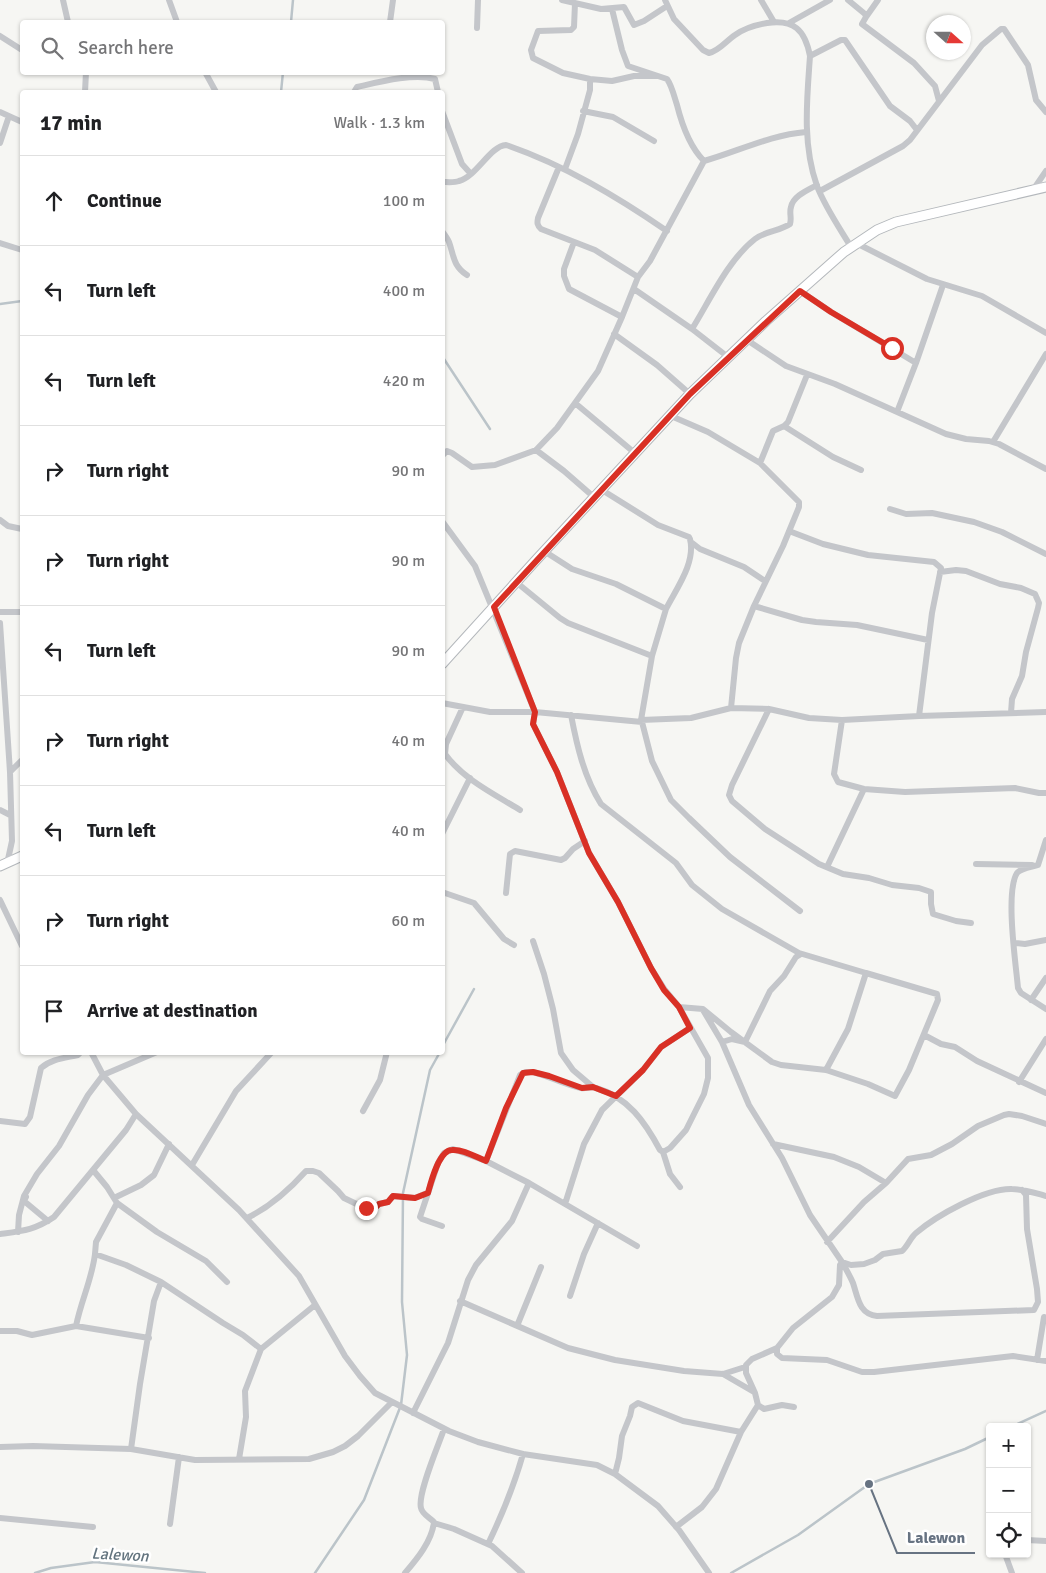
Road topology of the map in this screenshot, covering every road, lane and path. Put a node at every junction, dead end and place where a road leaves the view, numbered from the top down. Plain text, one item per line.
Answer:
1 (63, 0) edge
2 (169, 0) edge
3 (393, 0) edge
4 (478, 0) edge
5 (562, 0) edge
6 (760, 0) edge
7 (830, 0) edge
8 (848, 0) edge
9 (878, 0) edge
10 (575, 3) junction
11 (666, 3) edge
12 (612, 9) junction
13 (866, 16) junction
14 (68, 20) edge
15 (176, 20) edge
16 (390, 20) edge
17 (774, 22) junction
18 (789, 23) junction
19 (477, 28) dead end
20 (0, 36) edge
21 (20, 49) edge
22 (810, 56) junction
23 (628, 66) junction
24 (86, 75) edge
25 (207, 75) edge
26 (404, 76) edge
27 (634, 76) junction
28 (663, 76) junction
29 (590, 79) junction
30 (85, 90) edge
31 (215, 90) edge
32 (355, 90) edge
33 (438, 90) edge
34 (939, 101) junction
35 (583, 111) junction
36 (0, 112) edge
37 (1046, 112) edge
38 (9, 116) junction
39 (445, 119) edge
40 (20, 121) edge
41 (917, 130) junction
42 (806, 132) junction
43 (654, 141) dead end
44 (0, 143) edge
45 (704, 161) junction
46 (562, 168) junction
47 (1046, 170) edge
48 (471, 174) junction
49 (445, 182) edge
50 (1046, 187) edge
51 (818, 188) junction
52 (1033, 190) junction
53 (667, 231) junction
54 (445, 236) edge
55 (574, 242) junction
56 (0, 243) edge
57 (853, 245) junction
58 (20, 249) edge
59 (466, 275) dead end
60 (638, 277) junction
61 (943, 285) junction
62 (634, 289) junction
63 (800, 291) junction
64 (622, 318) junction
65 (692, 329) junction
66 (1046, 333) edge
67 (614, 334) junction
68 (747, 340) junction
69 (1046, 354) edge
70 (728, 357) junction
71 (916, 363) junction
72 (806, 375) junction
73 (690, 394) junction
74 (575, 403) junction
75 (897, 412) junction
76 (671, 416) junction
77 (784, 426) junction
78 (993, 442) junction
79 (536, 450) junction
80 (445, 453) edge
81 (636, 454) junction
82 (760, 462) junction
83 (861, 470) dead end
84 (1046, 470) edge
85 (602, 490) junction
86 (594, 498) junction
87 (890, 509) dead end
88 (0, 520) edge
89 (445, 525) edge
90 (20, 529) edge
91 (789, 531) junction
92 (691, 542) junction
93 (544, 551) junction
94 (1046, 554) edge
95 (940, 572) junction
96 (765, 581) junction
97 (516, 582) junction
98 (754, 606) junction
99 (494, 607) junction
100 (666, 608) junction
101 (0, 612) edge
102 (20, 612) edge
103 (0, 623) edge
104 (928, 640) junction
105 (652, 656) junction
106 (445, 661) edge
107 (1, 666) edge
108 (445, 704) edge
109 (463, 707) junction
110 (731, 708) junction
111 (769, 709) junction
112 (535, 712) junction
113 (1046, 712) edge
114 (1011, 713) junction
115 (571, 715) junction
116 (920, 716) junction
117 (842, 720) junction
118 (642, 721) junction
119 (20, 762) edge
120 (10, 772) junction
121 (470, 778) junction
122 (864, 789) junction
123 (1046, 793) edge
124 (0, 810) edge
125 (520, 810) dead end
126 (10, 815) junction
127 (445, 828) edge
128 (1046, 840) edge
129 (585, 841) junction
130 (20, 857) edge
131 (976, 864) dead end
132 (4, 865) edge
133 (1038, 865) junction
134 (826, 867) junction
135 (445, 893) edge
136 (506, 893) dead end
137 (0, 900) edge
138 (800, 911) dead end
139 (971, 923) dead end
140 (1046, 940) edge
141 (20, 942) edge
142 (533, 942) dead end
143 (1015, 943) junction
144 (514, 945) dead end
145 (801, 954) junction
146 (866, 973) junction
147 (1046, 978) edge
148 (1030, 1000) junction
149 (679, 1007) junction
150 (703, 1009) junction
151 (1046, 1009) edge
152 (690, 1028) junction
153 (924, 1035) junction
154 (1046, 1039) edge
155 (722, 1042) junction
156 (745, 1042) junction
157 (78, 1055) edge
158 (93, 1055) edge
159 (150, 1055) edge
160 (269, 1055) edge
161 (386, 1055) edge
162 (826, 1070) junction
163 (103, 1075) junction
164 (1019, 1082) junction
165 (593, 1087) junction
166 (1046, 1093) edge
167 (616, 1096) junction
168 (362, 1111) dead end
169 (136, 1114) junction
170 (0, 1121) edge
171 (1046, 1124) edge
172 (169, 1144) junction
173 (773, 1144) junction
174 (663, 1152) junction
175 (486, 1161) junction
176 (192, 1165) junction
177 (93, 1170) junction
178 (37, 1174) junction
179 (529, 1183) junction
180 (886, 1183) junction
181 (680, 1187) dead end
182 (1022, 1190) junction
183 (428, 1193) junction
184 (1046, 1196) edge
185 (415, 1198) junction
186 (116, 1201) junction
187 (566, 1204) junction
188 (422, 1209) junction
189 (247, 1218) junction
190 (48, 1221) junction
191 (598, 1223) junction
192 (442, 1226) dead end
193 (18, 1232) junction
194 (0, 1234) edge
195 (827, 1242) junction
196 (637, 1246) dead end
197 (96, 1254) junction
198 (842, 1262) junction
199 (541, 1267) dead end
200 (161, 1282) junction
201 (227, 1282) dead end
202 (570, 1296) dead end
203 (460, 1301) junction
204 (314, 1305) junction
205 (1034, 1310) junction
206 (1045, 1318) edge
207 (76, 1326) junction
208 (517, 1326) junction
209 (0, 1331) edge
210 (148, 1338) junction
211 (777, 1348) junction
212 (261, 1349) junction
213 (1037, 1360) junction
214 (1046, 1360) edge
215 (745, 1367) junction
216 (723, 1374) junction
217 (755, 1393) junction
218 (392, 1402) junction
219 (758, 1405) junction
220 (794, 1407) dead end
221 (414, 1413) junction
222 (444, 1429) junction
223 (741, 1432) junction
224 (0, 1447) edge
225 (131, 1449) junction
226 (523, 1454) junction
227 (179, 1457) junction
228 (239, 1459) junction
229 (615, 1474) junction
230 (0, 1518) edge
231 (434, 1523) junction
232 (170, 1524) dead end
233 (93, 1527) dead end
234 (676, 1527) junction
235 (1031, 1540) edge
236 (1046, 1541) edge
237 (488, 1544) junction
238 (1006, 1558) edge
239 (405, 1573) edge
240 (522, 1573) edge
241 (709, 1573) edge
242 (1012, 1573) edge

1 - 14 street
2 - 15 street
3 - 16 street
4 - 19 street
5 - 10 street
6 - 17 street
7 - 18 street
8 - 13 street
9 - 13 street
10 - 12 street
10 - 29 street
11 - 12 street
11 - 17 street
12 - 23 street
13 - 34 street
17 - 18 street
18 - 22 street
20 - 21 street
22 - 41 street
22 - 42 street
23 - 27 street
23 - 28 street
24 - 30 street
25 - 31 street
26 - 32 street
26 - 33 street
27 - 28 street
27 - 29 street
28 - 45 street
29 - 35 street
34 - 37 street
34 - 41 street
35 - 43 street
35 - 46 street
36 - 38 street
38 - 40 street
38 - 44 street
39 - 48 street
41 - 51 street
42 - 45 street
42 - 51 street
45 - 53 street
46 - 48 street
46 - 53 street
46 - 55 street
47 - 52 street
48 - 49 street
50 - 52 street
51 - 57 street
51 - 65 street
52 - 57 street
53 - 60 street
54 - 59 street
55 - 60 street
55 - 64 street
56 - 58 street
57 - 61 street
57 - 63 street
60 - 62 street
61 - 66 street
61 - 71 street
62 - 64 street
62 - 65 street
63 - 68 street
63 - 71 street
64 - 67 street
65 - 70 street
67 - 73 street
67 - 74 street
68 - 70 street
68 - 72 street
69 - 78 street
70 - 73 street
71 - 75 street
72 - 75 street
72 - 77 street
73 - 76 street
74 - 79 street
74 - 81 street
75 - 78 street
76 - 81 street
76 - 82 street
77 - 82 street
77 - 83 street
78 - 84 street
79 - 80 street
79 - 86 street
81 - 85 street
82 - 91 street
85 - 86 street
85 - 92 street
86 - 93 street
87 - 94 street
88 - 90 street
89 - 99 street
91 - 95 street
91 - 96 street
92 - 96 street
92 - 100 street
93 - 97 street
93 - 100 street
95 - 104 street
95 - 114 street
96 - 98 street
97 - 99 street
97 - 105 street
98 - 104 street
98 - 110 street
99 - 106 street
99 - 112 street
100 - 105 street
101 - 102 street
103 - 107 street
104 - 116 street
105 - 118 street
107 - 120 street
108 - 109 street
109 - 112 street
109 - 121 street
110 - 111 street
110 - 118 street
111 - 117 street
111 - 134 street
112 - 115 street
112 - 129 street
113 - 114 street
114 - 116 street
115 - 118 street
115 - 145 street
116 - 117 street
117 - 122 street
118 - 138 street
119 - 120 street
120 - 126 street
121 - 125 street
121 - 127 street
122 - 123 street
122 - 134 street
124 - 126 street
126 - 132 street
128 - 133 street
129 - 136 street
129 - 149 street
130 - 132 street
131 - 133 street
133 - 143 street
134 - 139 street
135 - 144 street
137 - 141 street
140 - 143 street
142 - 165 street
143 - 148 street
145 - 146 street
145 - 156 street
146 - 153 street
146 - 162 street
147 - 148 street
148 - 151 street
149 - 150 street
149 - 152 street
150 - 155 street
150 - 156 street
152 - 167 street
152 - 174 street
153 - 162 street
153 - 164 street
154 - 164 street
155 - 156 street
155 - 173 street
156 - 162 street
157 - 170 street
158 - 163 street
159 - 163 street
160 - 176 street
161 - 168 street
163 - 169 street
163 - 178 street
164 - 166 street
165 - 167 street
165 - 175 street
167 - 174 street
167 - 187 street
169 - 172 street
169 - 177 street
171 - 180 street
172 - 176 street
172 - 186 street
173 - 180 street
173 - 195 street
174 - 181 street
175 - 179 street
175 - 183 street
176 - 189 street
177 - 186 street
177 - 190 street
178 - 190 street
178 - 193 street
179 - 187 street
179 - 203 street
180 - 195 street
182 - 184 street
182 - 198 street
182 - 205 street
183 - 185 street
183 - 188 street
185 - 188 street
185 - 189 street
186 - 197 street
186 - 201 street
187 - 191 street
188 - 192 street
189 - 204 street
190 - 193 street
191 - 196 street
191 - 202 street
193 - 194 street
195 - 198 street
197 - 200 street
197 - 207 street
198 - 205 street
198 - 211 street
199 - 208 street
200 - 210 street
200 - 212 street
203 - 208 street
203 - 221 street
204 - 212 street
204 - 218 street
205 - 206 street
206 - 213 street
207 - 209 street
207 - 210 street
208 - 216 street
210 - 225 street
211 - 213 street
211 - 215 street
212 - 228 street
213 - 214 street
215 - 216 street
215 - 217 street
216 - 217 street
217 - 219 street
218 - 221 street
218 - 228 street
219 - 220 street
219 - 223 street
221 - 222 street
222 - 226 street
222 - 231 street
223 - 229 street
223 - 234 street
224 - 225 street
225 - 227 street
226 - 229 street
226 - 237 street
227 - 228 street
227 - 232 street
229 - 234 street
230 - 233 street
231 - 237 street
231 - 239 street
234 - 241 street
235 - 236 street
237 - 240 street
238 - 242 street

